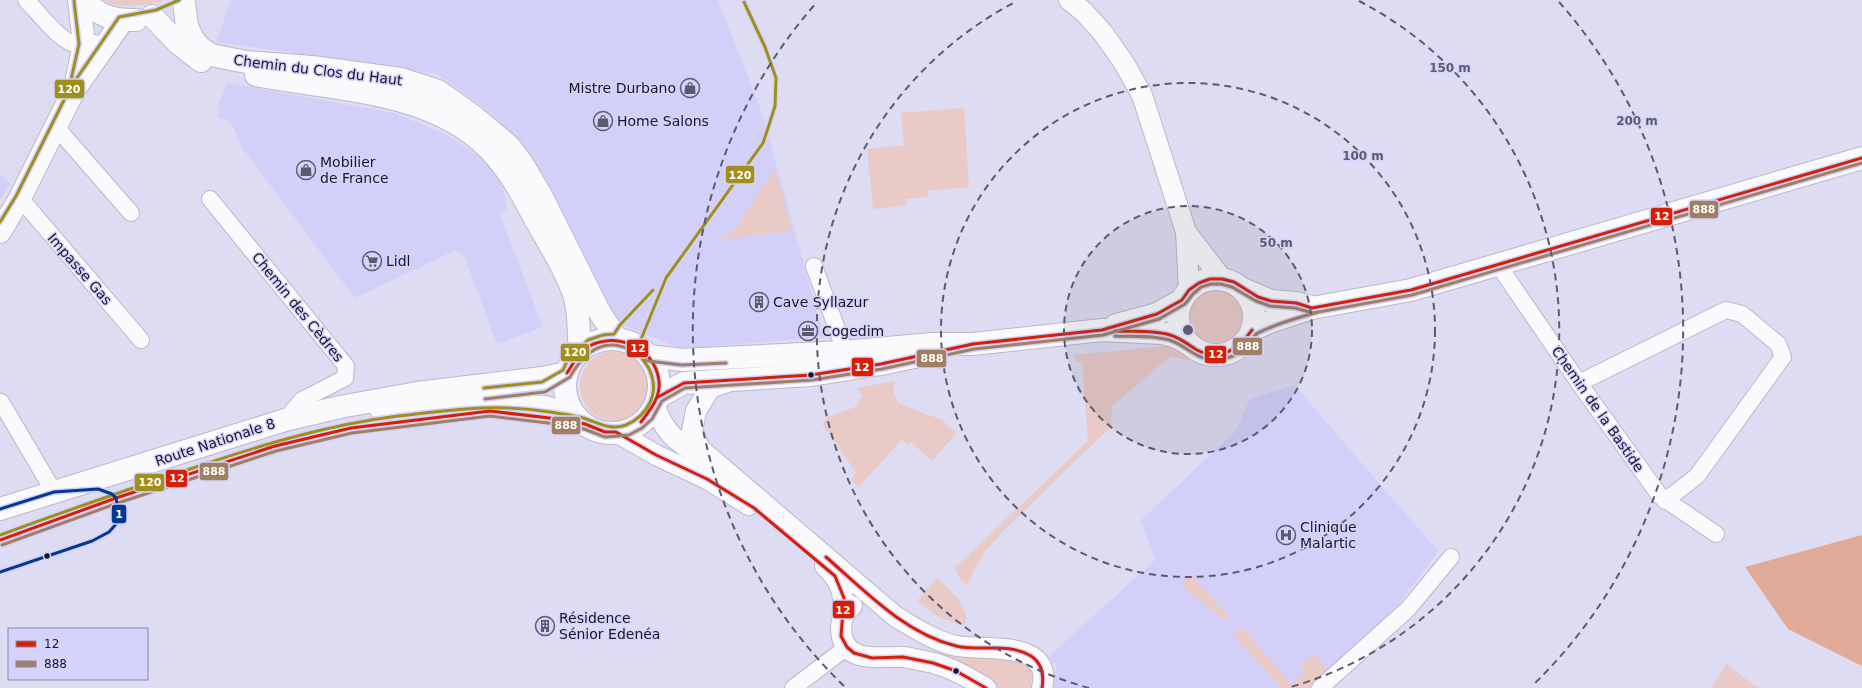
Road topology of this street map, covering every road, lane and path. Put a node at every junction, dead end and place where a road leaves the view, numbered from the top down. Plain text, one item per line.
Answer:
1 (26, 0) edge
2 (1069, 0) edge
3 (186, 1) edge
4 (81, 7) edge
5 (152, 16) junction
6 (52, 28) junction
7 (118, 28) junction
8 (84, 44) junction
9 (74, 90) junction
10 (56, 127) junction
11 (1862, 158) edge
12 (20, 198) junction
13 (210, 199) dead end
14 (131, 213) dead end
15 (0, 232) edge
16 (1186, 232) junction
17 (814, 266) dead end
18 (1499, 266) junction
19 (1222, 279) junction
20 (1243, 289) junction
21 (1186, 295) junction
22 (1312, 308) junction
23 (1102, 330) junction
24 (1252, 330) junction
25 (617, 339) junction
26 (141, 340) dead end
27 (1189, 344) junction
28 (580, 352) junction
29 (648, 356) junction
30 (845, 361) junction
31 (567, 373) junction
32 (732, 381) junction
33 (1578, 383) junction
34 (656, 401) junction
35 (0, 402) edge
36 (340, 407) junction
37 (576, 416) junction
38 (285, 420) junction
39 (616, 432) junction
40 (743, 486) junction
41 (54, 492) junction
42 (1665, 501) junction
43 (0, 509) edge
44 (1716, 534) dead end
45 (1451, 557) dead end
46 (879, 602) junction
47 (843, 615) junction
48 (847, 647) junction
49 (793, 688) edge
50 (986, 688) edge
51 (1042, 688) edge
52 (1320, 688) edge

1 - 6 street
2 - 16 street
3 - 5 main road
3 - 25 main road, Chemin du Clos du Haut
4 - 6 street
4 - 7 main road
4 - 8 main road
5 - 7 main road
5 - 28 main road, Chemin du Clos du Haut
6 - 8 street
7 - 8 street
7 - 9 main road
8 - 9 main road
9 - 10 main road
10 - 12 main road
10 - 14 street
11 - 18 main road
12 - 15 main road
12 - 26 street, Impasse Gas
13 - 38 street, Chemin des Cèdres
16 - 19 street
16 - 21 street
17 - 30 street
18 - 22 main road
18 - 33 street, Chemin de la Bastide
19 - 20 main road
19 - 21 main road
20 - 22 main road
20 - 24 main road
21 - 23 main road
21 - 27 main road
22 - 24 main road
23 - 27 main road
23 - 30 main road
24 - 27 main road
25 - 28 main road
25 - 29 main road
28 - 31 main road
29 - 30 main road
29 - 34 main road
30 - 32 main road
31 - 36 main road, Route Nationale 8
31 - 37 main road
32 - 34 main road
32 - 40 street
33 - 42 street, Chemin de la Bastide
33 - 42 street
34 - 39 main road
34 - 40 street
35 - 41 street
36 - 37 main road, Route Nationale 8
36 - 38 main road, Route Nationale 8
37 - 39 main road
38 - 41 main road, Route Nationale 8
39 - 47 street
40 - 46 street
41 - 43 main road, Route Nationale 8
42 - 44 street, Chemin de la Bastide
45 - 52 street
46 - 47 street
46 - 51 street
47 - 48 street
48 - 49 street
48 - 50 street

